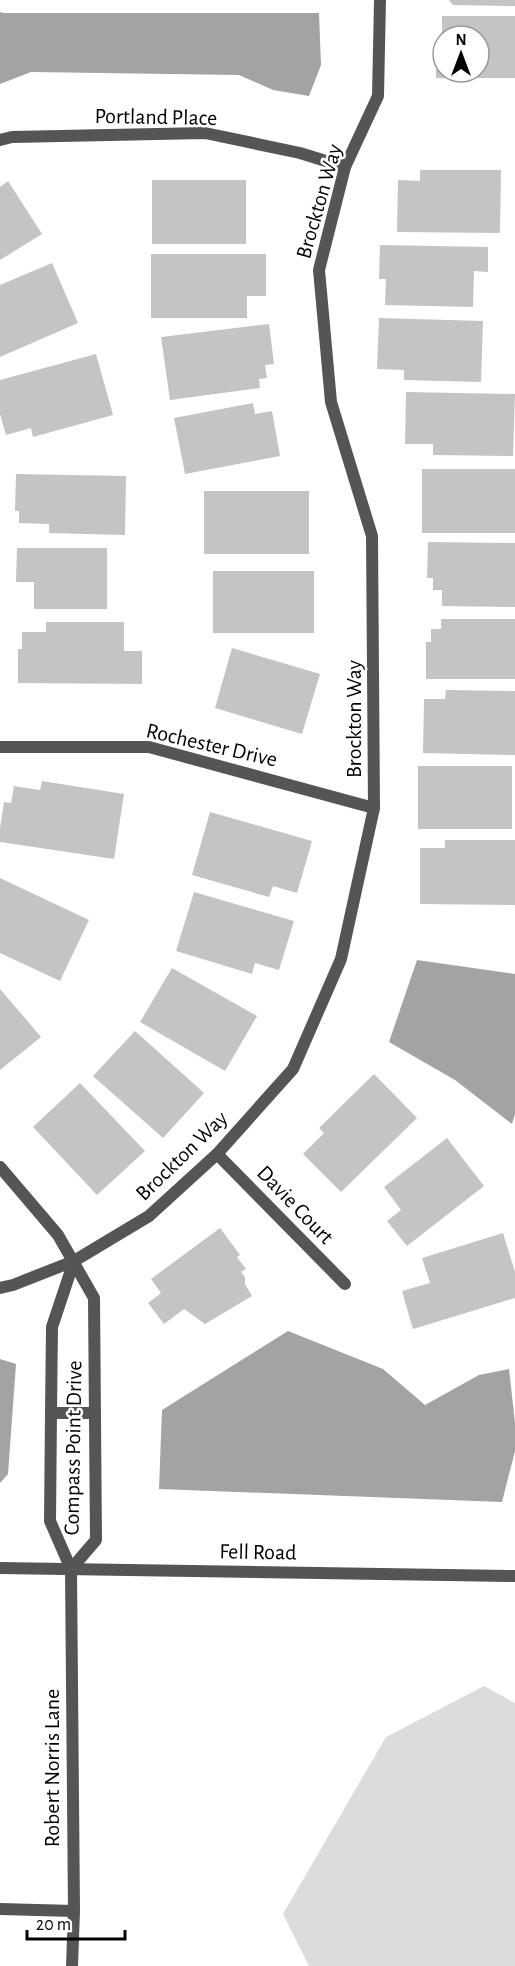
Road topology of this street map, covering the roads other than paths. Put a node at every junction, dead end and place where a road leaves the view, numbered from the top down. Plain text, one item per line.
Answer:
1 (380, 0) edge
2 (0, 140) edge
3 (345, 167) junction
4 (0, 747) edge
5 (374, 808) junction
6 (217, 1154) junction
7 (0, 1167) edge
8 (74, 1261) junction
9 (345, 1284) dead end
10 (0, 1288) edge
11 (51, 1413) junction
12 (95, 1413) junction
13 (0, 1568) edge
14 (71, 1569) junction
15 (515, 1576) edge
16 (0, 1909) edge
17 (74, 1911) junction
18 (72, 1966) edge

1 - 3 street, Brockton Way
2 - 3 street, Portland Place
3 - 5 street, Brockton Way
4 - 5 street, Rochester Drive
5 - 6 street, Brockton Way
6 - 8 street, Brockton Way
6 - 9 street, Davie Court
7 - 8 street, Compass Point Drive
8 - 10 street, Brockton Way
8 - 11 street, Compass Point Drive
8 - 12 street, Compass Point Drive
11 - 12 street
11 - 14 street, Compass Point Drive
12 - 14 street, Compass Point Drive
13 - 14 street, Fell Road
14 - 15 street, Fell Road
14 - 17 street, Robert Norris Lane
16 - 17 street
17 - 18 street, Robert Norris Lane

